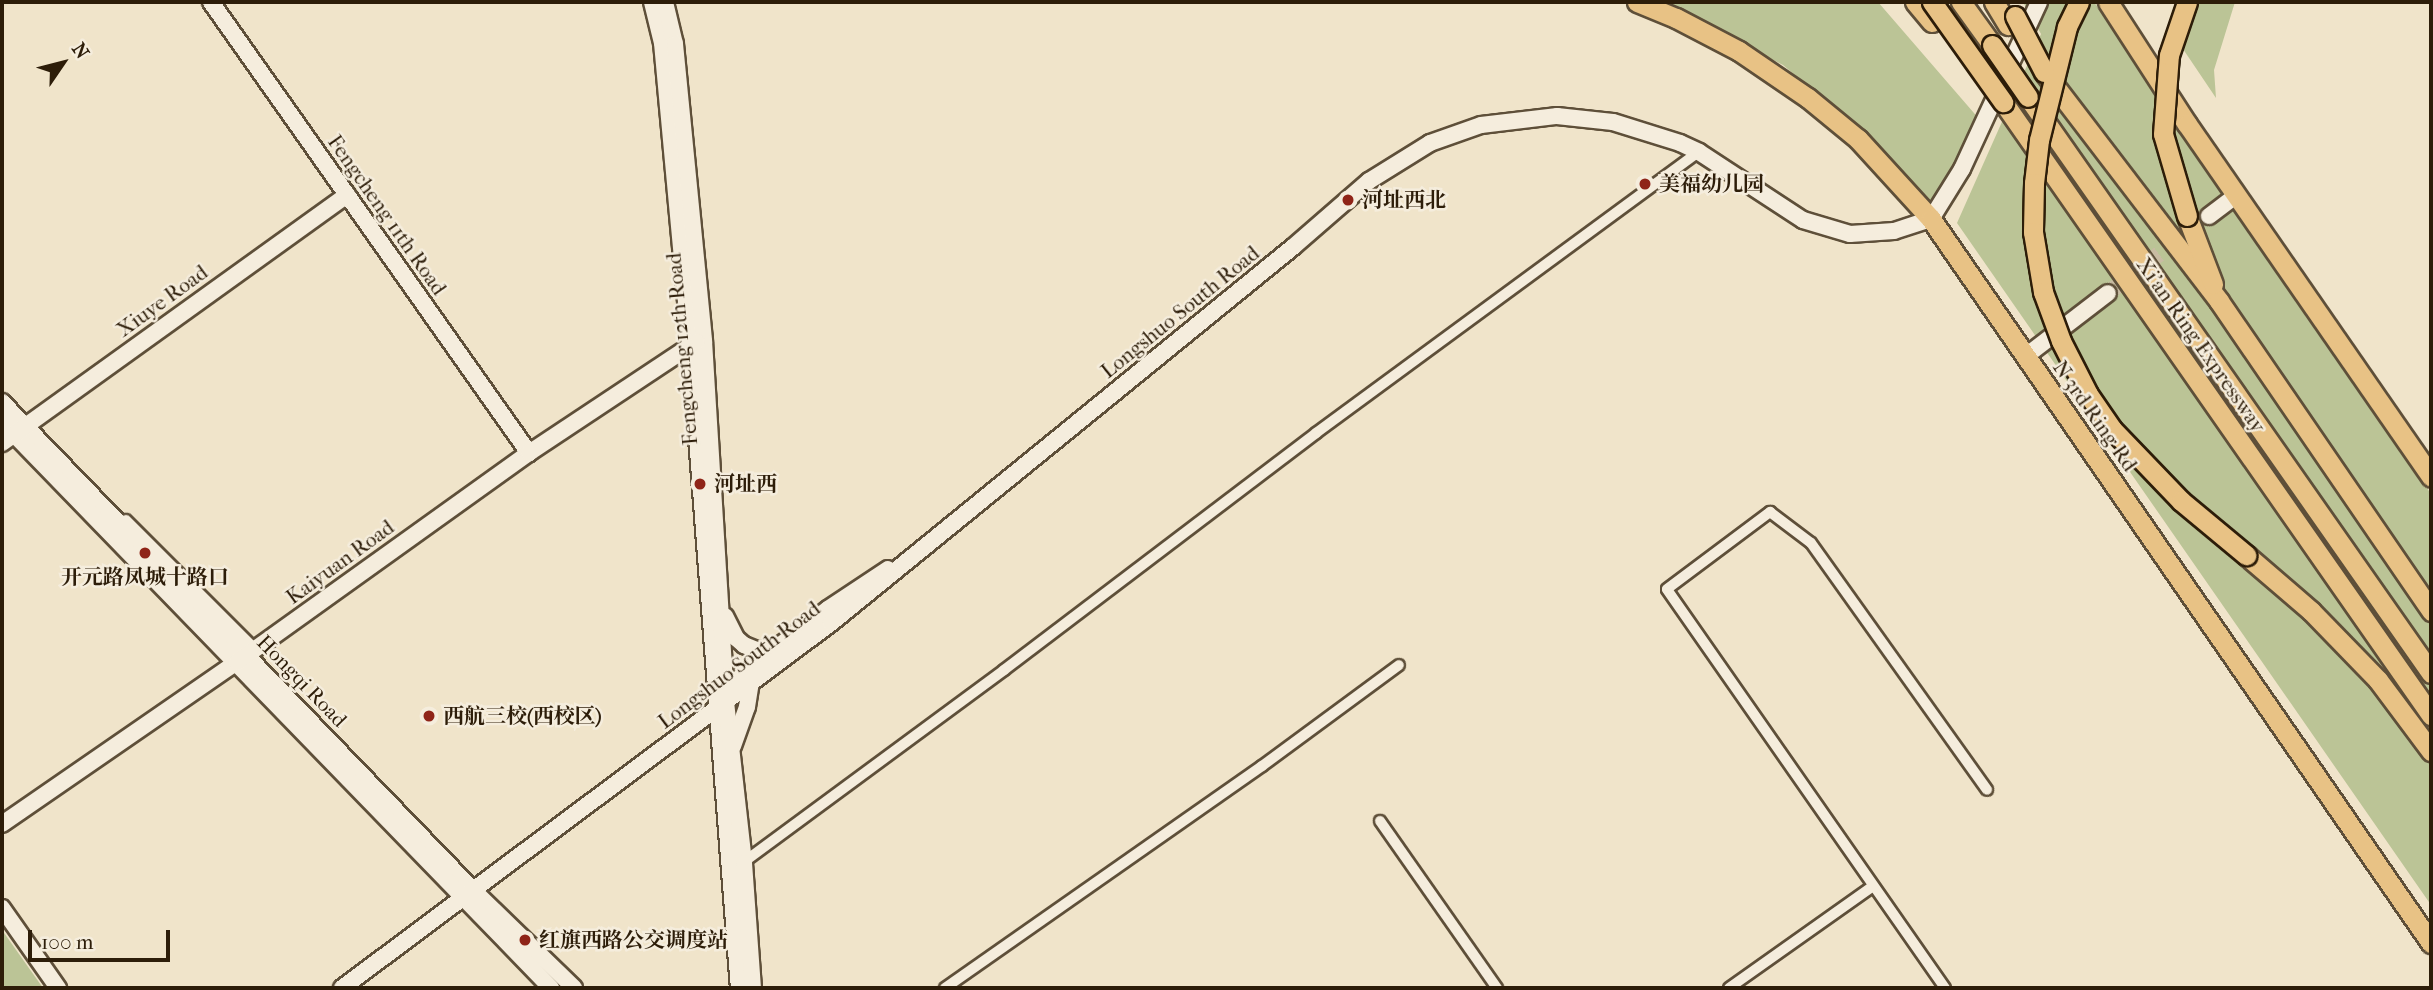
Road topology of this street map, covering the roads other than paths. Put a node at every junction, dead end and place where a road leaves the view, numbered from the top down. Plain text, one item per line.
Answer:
1 (211, 2) edge
2 (652, 2) edge
3 (665, 2) edge
4 (1637, 2) edge
5 (1915, 2) edge
6 (1961, 2) edge
7 (1994, 2) edge
8 (2039, 2) edge
9 (2079, 2) edge
10 (2108, 2) edge
11 (2187, 2) edge
12 (1932, 12) edge
13 (2010, 14) edge
14 (1699, 152) junction
15 (347, 195) junction
16 (2236, 195) junction
17 (2209, 216) tunnel mouth
18 (1931, 219) junction
19 (2108, 293) tunnel mouth
20 (2219, 301) junction
21 (704, 336) junction
22 (690, 346) junction
23 (2026, 356) junction
24 (2, 393) edge
25 (2, 402) edge
26 (2, 422) edge
27 (17, 431) edge
28 (529, 453) junction
29 (2431, 477) edge
30 (906, 560) junction
31 (721, 608) junction
32 (2431, 611) edge
33 (781, 645) junction
34 (247, 655) junction
35 (1399, 664) dead end
36 (2431, 673) edge
37 (751, 683) junction
38 (723, 699) junction
39 (2431, 715) edge
40 (732, 749) junction
41 (2431, 751) edge
42 (1987, 790) dead end
43 (1380, 821) dead end
44 (2, 824) edge
45 (737, 864) junction
46 (1873, 886) junction
47 (467, 892) junction
48 (2, 908) edge
49 (2431, 943) edge
50 (58, 988) edge
51 (342, 988) edge
52 (551, 988) edge
53 (574, 988) edge
54 (739, 988) edge
55 (753, 988) edge
56 (944, 988) edge
57 (1497, 988) edge
58 (1729, 988) edge
59 (1945, 988) edge

1 - 15 street, Fengcheng 11th Road
2 - 22 street, Fengcheng 12th Road
3 - 21 street, Fengcheng 12th Road
4 - 18 highway, N 3rd Ring Rd
5 - 12 highway, Xi'an Ring Expressway
6 - 36 highway, Xi'an Ring Expressway, bridge
7 - 13 highway
8 - 18 street
9 - 41 highway, bridge
10 - 16 highway
11 - 20 highway, bridge
12 - 39 highway, Xi'an Ring Expressway, bridge
13 - 20 highway, bridge
14 - 18 street, Longshuo South Road
14 - 30 street, Longshuo South Road
14 - 45 street
15 - 27 street, Xiuye Road
15 - 28 street, Fengcheng 11th Road
16 - 17 street
16 - 29 highway
18 - 23 highway, N 3rd Ring Rd
19 - 23 street
20 - 32 highway
21 - 22 street, Kaiyuan Road
21 - 31 street, Fengcheng 12th Road
22 - 28 street, Kaiyuan Road
22 - 38 street, Fengcheng 12th Road
23 - 49 highway, N 3rd Ring Rd
24 - 27 street
25 - 27 street, Hongqi Road
26 - 27 street, Hongqi Road
27 - 34 street, Hongqi Road
28 - 34 street, Kaiyuan Road
30 - 33 street
30 - 37 street, Longshuo South Road
31 - 33 street
31 - 38 street, Fengcheng 12th Road
33 - 38 street
34 - 44 street, Kaiyuan Road
34 - 47 street, Hongqi Road
35 - 56 street
37 - 38 street, Longshuo South Road
37 - 40 street
38 - 40 street, Fengcheng 12th Road
38 - 45 street, Fengcheng 12th Road
38 - 47 street, Longshuo South Road
40 - 45 street, Fengcheng 12th Road
42 - 46 street
43 - 57 street
45 - 54 street, Fengcheng 12th Road
45 - 55 street, Fengcheng 12th Road
46 - 58 street
46 - 59 street
47 - 51 street, Longshuo South Road
47 - 52 street, Hongqi Road
47 - 53 street, Hongqi Road
48 - 50 street

